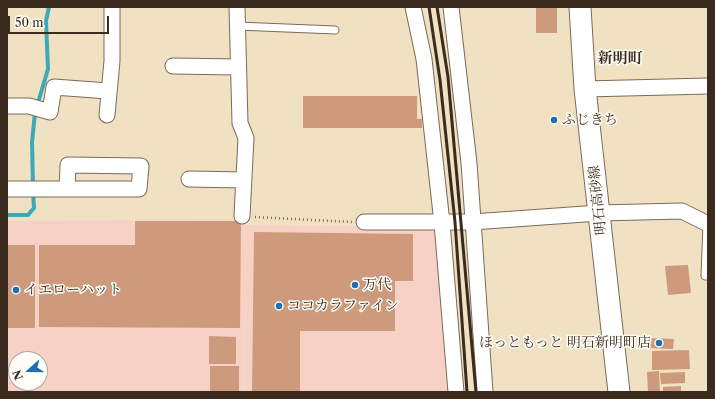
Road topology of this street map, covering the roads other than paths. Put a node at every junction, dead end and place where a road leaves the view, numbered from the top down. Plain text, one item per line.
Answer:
1 (112, 7) edge
2 (237, 7) edge
3 (413, 7) edge
4 (451, 7) edge
5 (580, 7) edge
6 (237, 26) junction
7 (335, 30) dead end
8 (173, 66) dead end
9 (238, 67) junction
10 (708, 86) edge
11 (585, 89) junction
12 (108, 91) junction
13 (7, 106) edge
14 (107, 116) dead end
15 (189, 179) dead end
16 (244, 180) junction
17 (7, 189) edge
18 (67, 189) junction
19 (599, 213) junction
20 (242, 216) road end
21 (364, 222) road end
22 (472, 222) junction
23 (442, 223) junction
24 (707, 224) edge
25 (708, 276) edge
26 (456, 392) edge
27 (485, 392) edge
28 (619, 392) edge

1 - 12 street
2 - 6 street
3 - 23 street
4 - 22 street
5 - 11 main road, 明石高砂線
6 - 7 lane
6 - 9 street
8 - 9 street
9 - 16 street
10 - 11 street
11 - 19 main road, 明石高砂線
12 - 13 street
12 - 14 street
15 - 16 street
16 - 20 street
17 - 18 street
18 - 18 street
19 - 22 street
19 - 24 street
19 - 28 main road, 明石高砂線
21 - 23 street
22 - 23 street
22 - 27 street
23 - 26 street
24 - 25 lane

